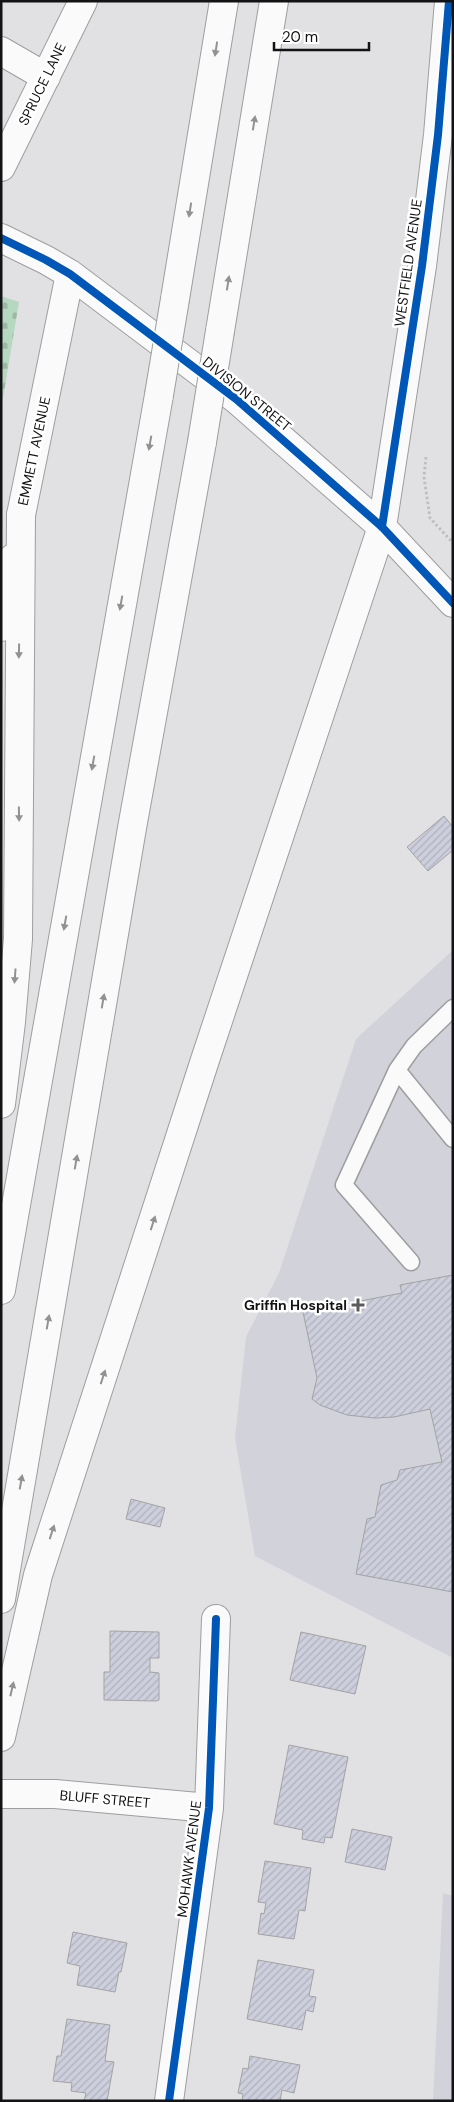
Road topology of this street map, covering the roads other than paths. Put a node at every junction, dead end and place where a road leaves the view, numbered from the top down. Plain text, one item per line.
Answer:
1 (83, 1) edge
2 (224, 1) edge
3 (274, 1) edge
4 (450, 5) edge
5 (1, 51) edge
6 (46, 77) junction
7 (1, 167) edge
8 (1, 238) edge
9 (70, 274) junction
10 (21, 515) junction
11 (382, 527) junction
12 (453, 602) edge
13 (1, 628) edge
14 (453, 1008) edge
15 (397, 1070) junction
16 (1, 1104) edge
17 (453, 1139) edge
18 (411, 1262) dead end
19 (1, 1290) edge
20 (1, 1599) edge
21 (216, 1619) dead end
22 (1, 1737) edge
23 (1, 1794) edge
24 (209, 1808) junction
25 (169, 2101) edge

1 - 6 main road, SPRUCE LANE
2 -> 19 main road, bridge
20 -> 3 main road, bridge
4 - 11 main road, WESTFIELD AVENUE
5 - 6 main road
6 - 7 main road, SPRUCE LANE
8 - 9 main road, DIVISION STREET
9 - 10 main road, EMMETT AVENUE
9 - 11 main road, DIVISION STREET
10 - 13 main road, EMMETT AVENUE
10 -> 16 main road
11 - 12 main road, DIVISION STREET
22 -> 11 main road, WESTFIELD AVENUE
14 - 15 lane
15 - 17 lane
15 - 18 lane
21 - 24 main road, MOHAWK AVENUE
23 - 24 main road, BLUFF STREET
24 - 25 main road, MOHAWK AVENUE

